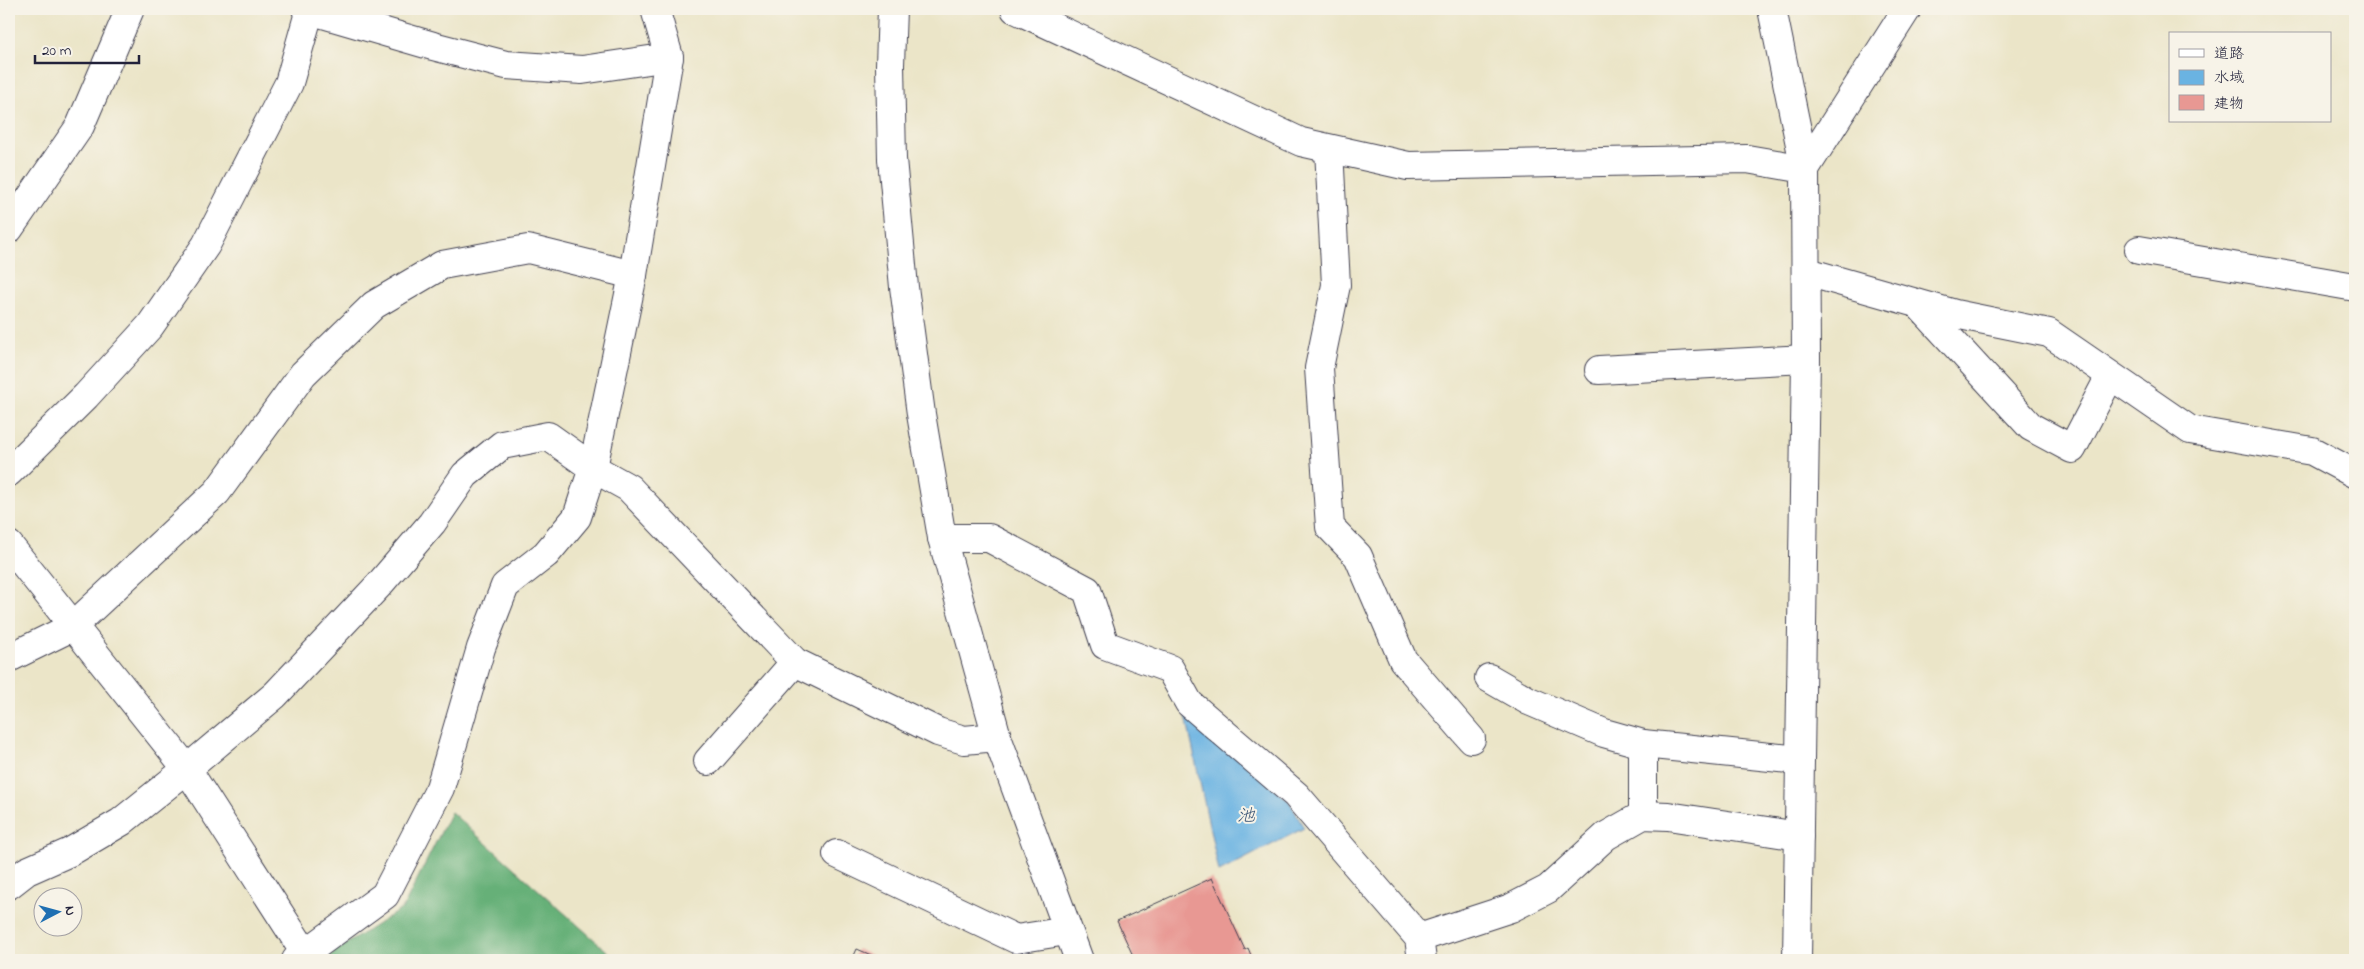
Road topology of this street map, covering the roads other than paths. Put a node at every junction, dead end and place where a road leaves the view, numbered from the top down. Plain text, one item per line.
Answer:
1 (130, 9) edge
2 (308, 9) edge
3 (655, 9) edge
4 (892, 9) edge
5 (1015, 9) edge
6 (1772, 9) edge
7 (1907, 9) edge
8 (670, 58) junction
9 (1329, 149) junction
10 (1805, 169) junction
11 (9, 229) edge
12 (2139, 250) dead end
13 (1807, 272) junction
14 (633, 275) junction
15 (2355, 287) edge
16 (1918, 304) junction
17 (1806, 359) junction
18 (1599, 370) dead end
19 (2110, 376) junction
20 (593, 468) junction
21 (9, 472) edge
22 (2355, 474) edge
23 (942, 538) junction
24 (9, 545) edge
25 (72, 627) junction
26 (9, 658) edge
27 (795, 662) junction
28 (1489, 678) dead end
29 (997, 737) junction
30 (1471, 739) dead end
31 (1643, 744) junction
32 (1800, 760) junction
33 (708, 761) dead end
34 (187, 769) junction
35 (1643, 815) junction
36 (1799, 836) junction
37 (837, 854) dead end
38 (9, 885) edge
39 (1067, 931) junction
40 (1421, 949) edge
41 (300, 957) edge
42 (1079, 960) edge
43 (1796, 960) edge

1 - 11 street
2 - 8 street
2 - 21 street
3 - 8 street
4 - 23 street
5 - 9 street
6 - 10 street
7 - 10 street
8 - 14 street
9 - 10 street
9 - 30 street
10 - 13 street
12 - 15 street
13 - 16 street
13 - 17 street
14 - 20 street
14 - 25 street
16 - 19 street
16 - 19 street
17 - 18 street
17 - 32 street
19 - 22 street
20 - 27 street
20 - 34 street
20 - 41 street
23 - 29 street
23 - 40 street
24 - 25 street
25 - 26 street
25 - 34 street
27 - 29 street
27 - 33 street
28 - 31 street
29 - 39 street
31 - 32 street
31 - 35 street
32 - 36 street
34 - 38 street
34 - 41 street
35 - 36 street
35 - 40 street
36 - 43 street
37 - 39 street
39 - 42 street

